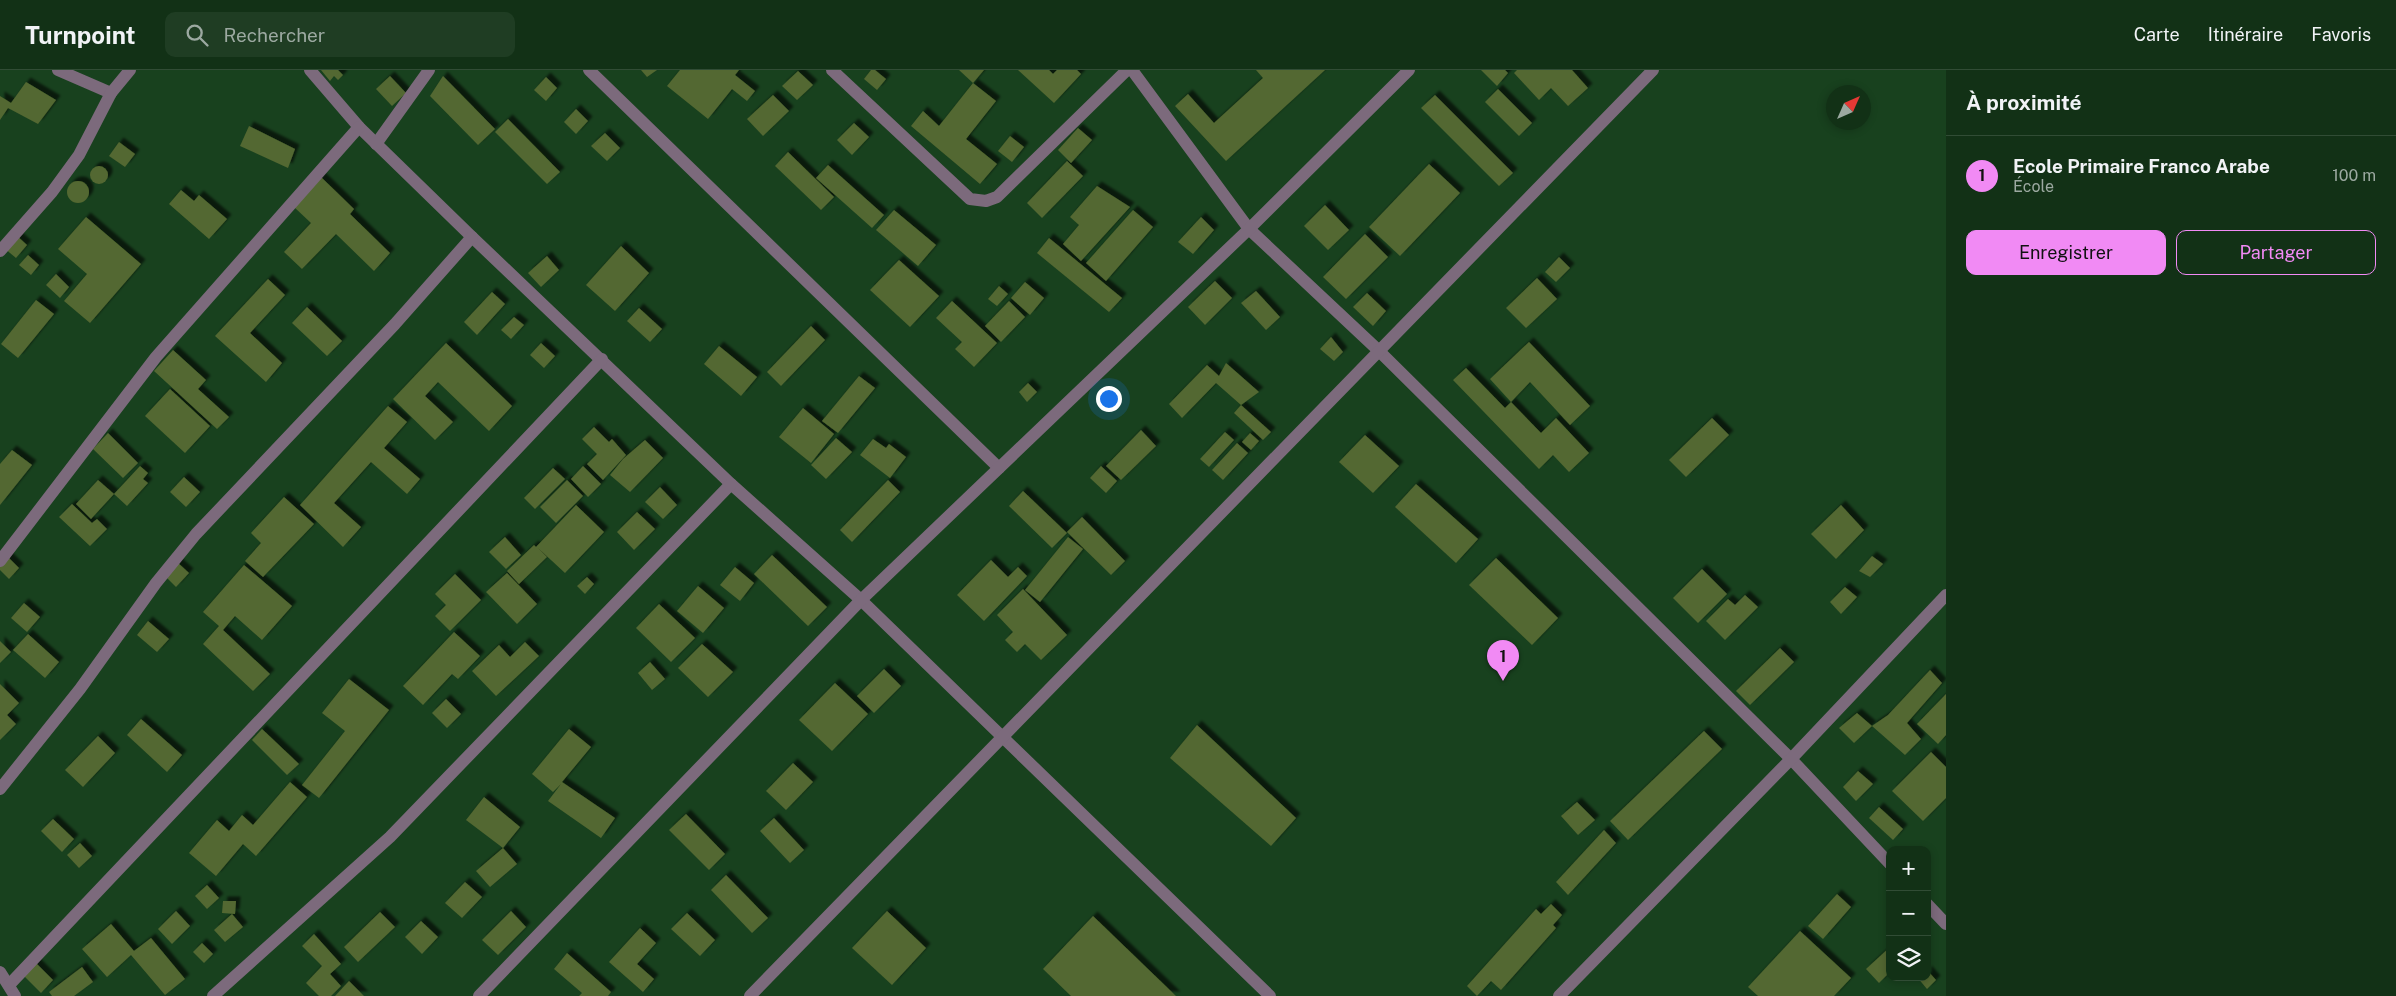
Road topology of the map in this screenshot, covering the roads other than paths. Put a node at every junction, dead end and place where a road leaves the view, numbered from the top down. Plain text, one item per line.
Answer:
1 (58, 70) edge
2 (130, 70) edge
3 (310, 70) edge
4 (429, 70) edge
5 (589, 70) edge
6 (832, 70) edge
7 (1127, 70) edge
8 (1132, 70) edge
9 (1409, 70) edge
10 (1653, 70) edge
11 (111, 93) junction
12 (359, 127) junction
13 (376, 144) junction
14 (1250, 229) junction
15 (472, 237) junction
16 (0, 251) edge
17 (1378, 350) junction
18 (602, 359) junction
19 (999, 468) junction
20 (731, 484) junction
21 (0, 562) edge
22 (1946, 596) edge
23 (861, 600) junction
24 (1001, 736) junction
25 (1791, 759) junction
26 (0, 789) edge
27 (1886, 860) edge
28 (1931, 908) edge
29 (1946, 924) edge
30 (0, 972) edge
31 (12, 991) edge
32 (213, 996) edge
33 (479, 996) edge
34 (750, 996) edge
35 (1270, 996) edge
36 (1559, 996) edge

1 - 11 street
2 - 11 street
3 - 12 street
4 - 13 street
5 - 19 street
6 - 7 street
8 - 14 street
9 - 14 street
10 - 17 street
11 - 16 street
12 - 13 street
12 - 21 street
13 - 15 street
14 - 17 street
14 - 19 street
15 - 18 street
15 - 26 street
17 - 24 street
17 - 25 street
18 - 20 street
18 - 31 street
19 - 23 street
20 - 23 street
20 - 32 street
22 - 25 street
23 - 24 street
23 - 33 street
24 - 34 street
24 - 35 street
25 - 27 street
25 - 36 street
28 - 29 street
30 - 31 street

